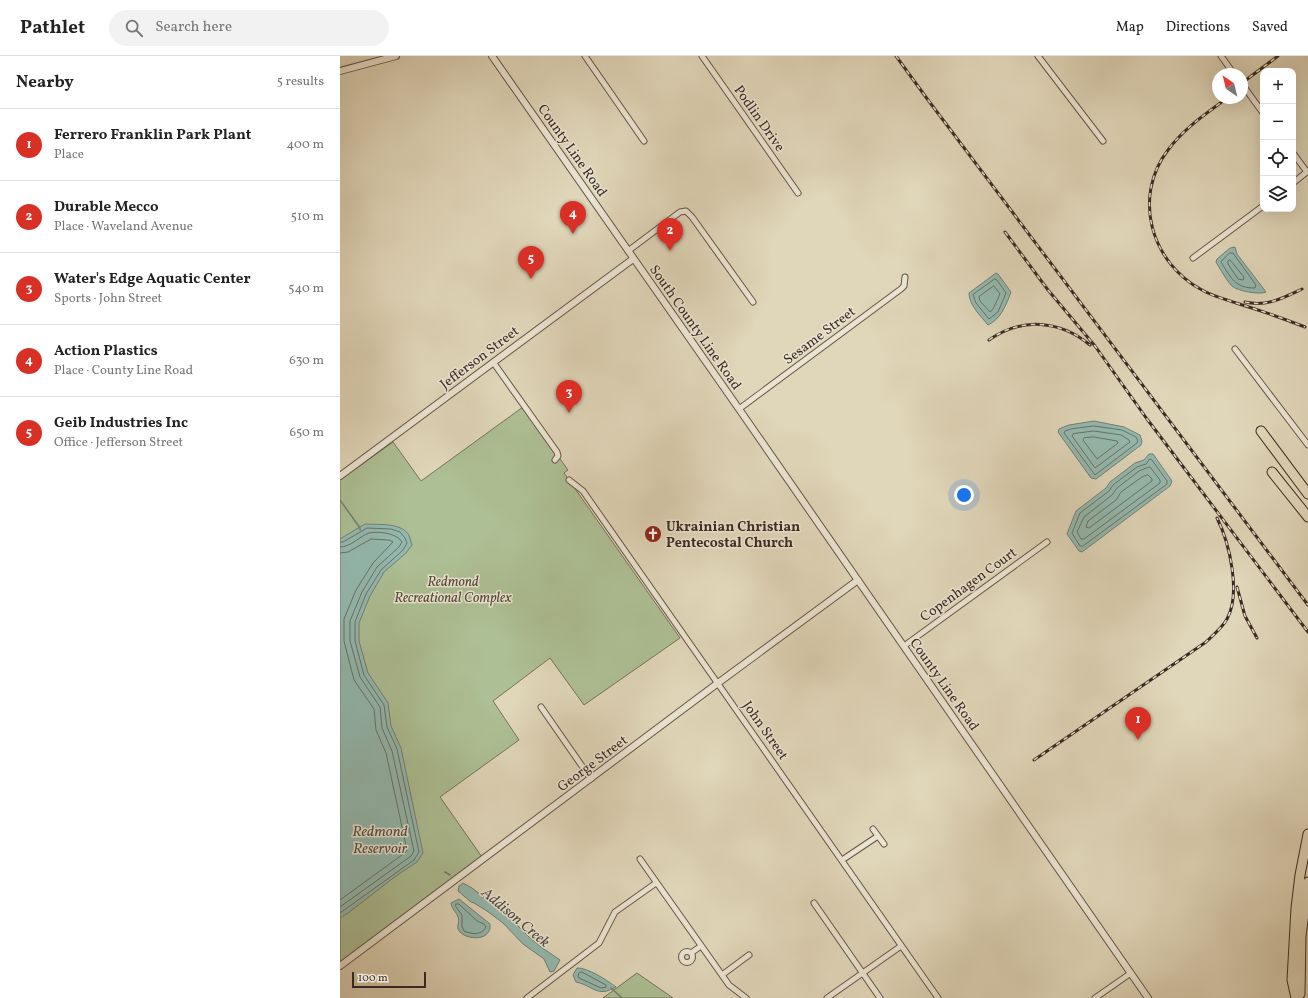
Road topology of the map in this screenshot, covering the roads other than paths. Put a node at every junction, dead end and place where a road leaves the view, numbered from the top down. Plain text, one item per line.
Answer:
1 (396, 56) edge
2 (492, 56) edge
3 (585, 56) edge
4 (702, 56) edge
5 (1038, 56) edge
6 (1221, 56) edge
7 (1230, 68) edge
8 (340, 71) edge
9 (1248, 92) edge
10 (1260, 108) edge
11 (644, 141) dead end
12 (1103, 141) dead end
13 (1296, 157) edge
14 (1307, 172) edge
15 (1296, 181) edge
16 (798, 194) dead end
17 (1260, 208) edge
18 (628, 251) junction
19 (1193, 258) dead end
20 (633, 259) junction
21 (905, 277) dead end
22 (752, 302) dead end
23 (1234, 349) dead end
24 (493, 362) junction
25 (740, 409) junction
26 (1262, 431) dead end
27 (1308, 446) edge
28 (555, 460) dead end
29 (1272, 472) dead end
30 (340, 476) edge
31 (569, 480) dead end
32 (1308, 494) edge
33 (1308, 517) edge
34 (1047, 542) dead end
35 (858, 580) junction
36 (904, 646) junction
37 (718, 683) junction
38 (541, 707) dead end
39 (591, 779) junction
40 (873, 828) dead end
41 (1308, 834) edge
42 (878, 836) junction
43 (884, 844) dead end
44 (640, 859) dead end
45 (842, 860) junction
46 (1308, 882) edge
47 (656, 883) junction
48 (814, 903) dead end
49 (701, 946) junction
50 (901, 946) junction
51 (691, 953) dead end
52 (749, 955) dead end
53 (340, 966) edge
54 (862, 973) junction
55 (1131, 973) junction
56 (722, 975) junction
57 (527, 998) edge
58 (746, 998) edge
59 (827, 998) edge
60 (880, 998) edge
61 (938, 998) edge
62 (1095, 998) edge
63 (1148, 998) edge
64 (1296, 998) edge
65 (1300, 998) edge

1 - 8 street
2 - 18 street, County Line Road
3 - 11 street
4 - 16 street, Podlin Drive
5 - 12 street
6 - 7 street
9 - 10 street
13 - 14 street
14 - 15 street
17 - 19 street
18 - 20 street, County Line Road
18 - 22 street
20 - 24 street, Jefferson Street
20 - 25 street, South County Line Road
21 - 25 street, Sesame Street
23 - 27 street
24 - 28 street
24 - 30 street, Jefferson Street
25 - 35 street, County Line Road
26 - 32 highway
29 - 33 highway
31 - 37 street, John Street
34 - 36 street, Copenhagen Court
35 - 36 street, County Line Road
35 - 37 street, George Street
36 - 55 street, County Line Road
37 - 39 street, George Street
37 - 45 street, John Street
38 - 39 street
39 - 53 street, George Street
40 - 42 street
41 - 64 highway
42 - 43 street
42 - 45 street
44 - 47 street
45 - 50 street, John Street
46 - 65 highway
47 - 49 street
47 - 57 street
48 - 54 street
49 - 51 street
49 - 56 street
50 - 54 street
50 - 61 street, John Street
52 - 56 street
54 - 59 street
54 - 60 street
55 - 62 street
55 - 63 street, County Line Road
56 - 58 street

